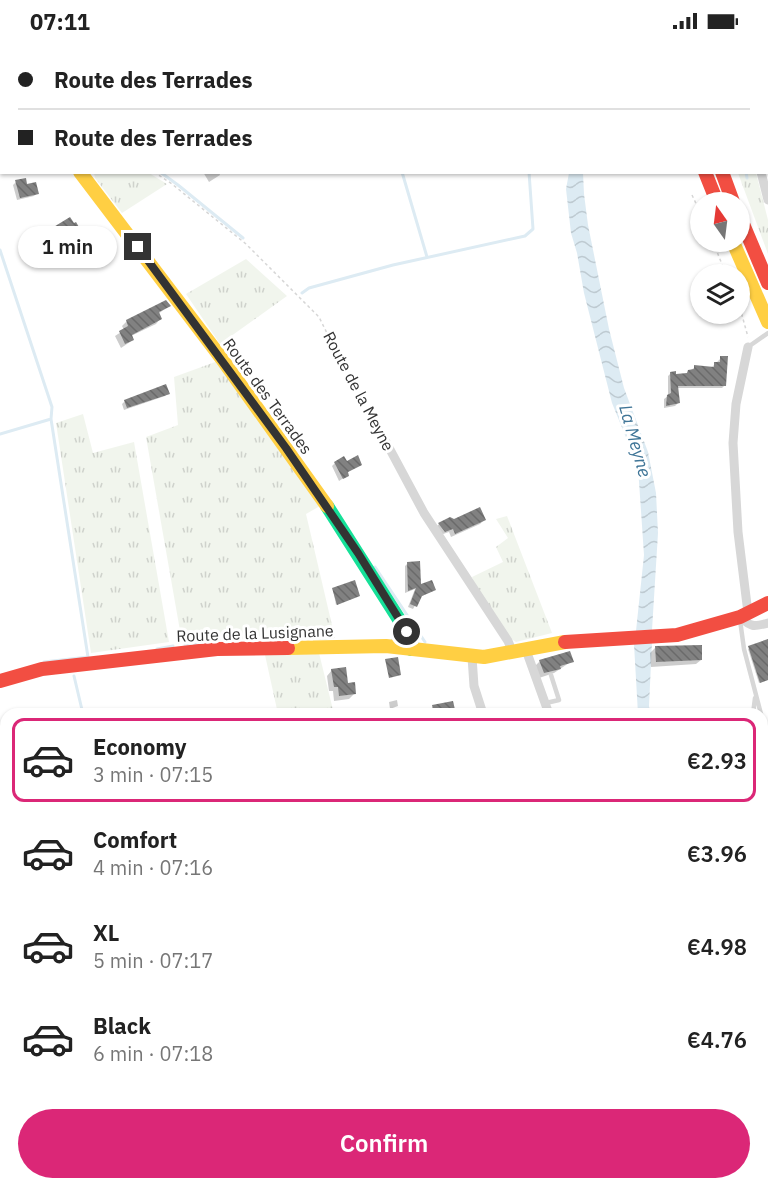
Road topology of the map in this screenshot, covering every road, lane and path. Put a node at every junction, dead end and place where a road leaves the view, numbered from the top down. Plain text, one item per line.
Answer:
1 (82, 174) edge
2 (157, 174) edge
3 (706, 174) edge
4 (724, 174) edge
5 (762, 174) edge
6 (713, 192) edge
7 (730, 192) edge
8 (768, 200) edge
9 (750, 241) edge
10 (737, 252) edge
11 (768, 283) edge
12 (768, 322) edge
13 (745, 324) edge
14 (768, 333) edge
15 (748, 347) junction
16 (386, 442) joint
17 (768, 603) edge
18 (744, 615) junction
19 (768, 623) edge
20 (411, 649) junction
21 (519, 652) junction
22 (472, 657) junction
23 (551, 675) dead end
24 (0, 681) edge
25 (756, 696) junction
26 (545, 703) junction
27 (481, 708) edge
28 (547, 708) edge
29 (754, 708) edge
30 (759, 708) edge

1 - 20 main road, Route des Terrades
2 - 16 path, Route de la Meyne
3 - 6 main road
4 - 7 main road
5 - 8 street
9 - 11 main road
10 - 12 main road
13 - 15 path
14 - 15 lane
15 - 18 street
16 - 21 street, Route de la Meyne
17 - 18 main road, Route de la Lusignane
18 - 19 street
18 - 21 main road, Route de la Lusignane
18 - 25 lane
20 - 22 main road, Route de la Lusignane
20 - 24 main road, Route de la Lusignane
21 - 22 main road, Route de la Lusignane
21 - 26 street, Route de la Meyne
22 - 27 street
23 - 26 lane
25 - 29 lane
25 - 30 lane
26 - 28 street, Route de la Meyne

